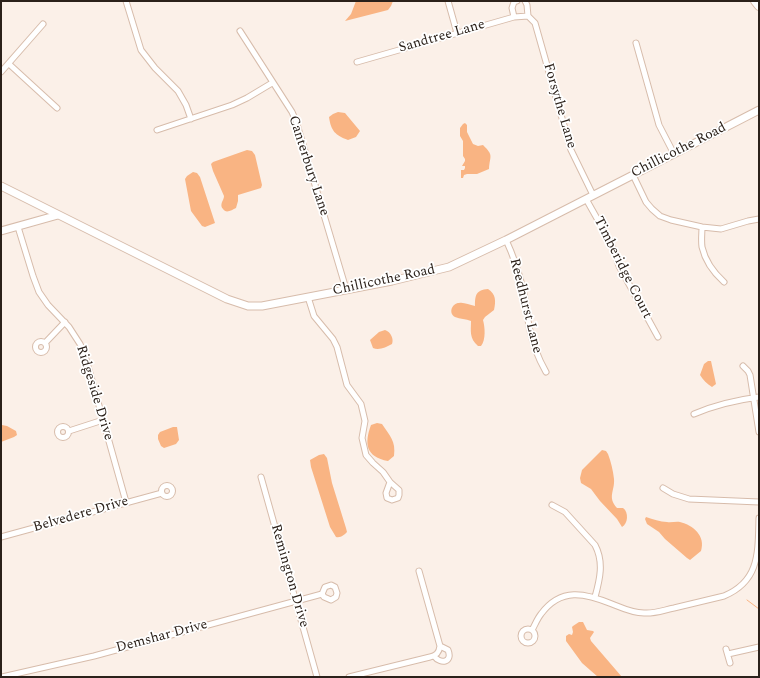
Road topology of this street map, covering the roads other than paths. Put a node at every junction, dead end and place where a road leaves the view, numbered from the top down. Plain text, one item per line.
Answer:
1 (126, 1) edge
2 (448, 1) edge
3 (516, 1) edge
4 (525, 1) edge
5 (755, 1) edge
6 (759, 6) edge
7 (528, 16) junction
8 (514, 17) junction
9 (43, 24) dead end
10 (240, 31) dead end
11 (457, 33) junction
12 (636, 43) dead end
13 (357, 62) dead end
14 (9, 64) junction
15 (1, 72) edge
16 (272, 83) junction
17 (57, 108) dead end
18 (759, 110) edge
19 (191, 119) junction
20 (157, 130) dead end
21 (674, 154) junction
22 (633, 175) junction
23 (1, 186) edge
24 (593, 195) junction
25 (586, 199) junction
26 (58, 215) junction
27 (759, 219) edge
28 (18, 227) junction
29 (702, 227) junction
30 (1, 231) edge
31 (506, 240) junction
32 (724, 282) dead end
33 (346, 290) junction
34 (308, 297) junction
35 (65, 322) junction
36 (658, 337) dead end
37 (45, 343) dead end
38 (743, 366) dead end
39 (546, 372) dead end
40 (756, 398) edge
41 (694, 414) dead end
42 (104, 420) junction
43 (69, 430) dead end
44 (759, 432) edge
45 (261, 477) dead end
46 (390, 482) dead end
47 (663, 488) dead end
48 (162, 493) dead end
49 (126, 502) junction
50 (759, 502) edge
51 (552, 504) dead end
52 (759, 518) edge
53 (1, 537) edge
54 (757, 570) edge
55 (420, 571) dead end
56 (322, 594) dead end
57 (595, 597) junction
58 (296, 602) junction
59 (532, 630) dead end
60 (440, 646) junction
61 (759, 647) edge
62 (434, 656) junction
63 (730, 663) dead end
64 (316, 676) edge
65 (2, 677) edge
66 (349, 677) edge

1 - 19 street
2 - 11 street
3 - 8 street
4 - 7 street, Forsythe Lane
5 - 6 main road
7 - 8 street, Sandtree Lane
7 - 24 street, Forsythe Lane
8 - 11 street, Sandtree Lane
9 - 14 street
10 - 16 street, Canterbury Lane
11 - 13 street, Sandtree Lane
12 - 21 street
14 - 15 street
14 - 17 street
16 - 19 street
16 - 33 street, Canterbury Lane
18 - 21 street, Chillicothe Road
19 - 20 street
21 - 22 street, Chillicothe Road
22 - 24 street, Chillicothe Road
22 - 29 street
23 - 26 street, Chillicothe Road
24 - 25 street, Chillicothe Road
25 - 31 street, Chillicothe Road
25 - 36 street, Timberidge Court
26 - 28 street
26 - 34 street, Chillicothe Road
27 - 29 street
28 - 30 street
28 - 35 street, Ridgeside Drive
29 - 32 street
31 - 33 street, Chillicothe Road
31 - 39 street, Reedhurst Lane
33 - 34 street, Chillicothe Road
34 - 46 street
35 - 37 street
35 - 42 street, Ridgeside Drive
38 - 40 street
40 - 41 street
40 - 44 street
42 - 43 street
42 - 49 street, Ridgeside Drive
45 - 58 street, Remington Drive
47 - 50 street
48 - 49 street, Belvedere Drive
49 - 53 street, Belvedere Drive
51 - 57 street
52 - 54 street
54 - 57 street
55 - 60 street
56 - 58 street, Demshar Drive
57 - 59 street
58 - 64 street, Remington Drive
58 - 65 street, Demshar Drive
60 - 62 street
60 - 62 street
61 - 63 street
62 - 66 street

